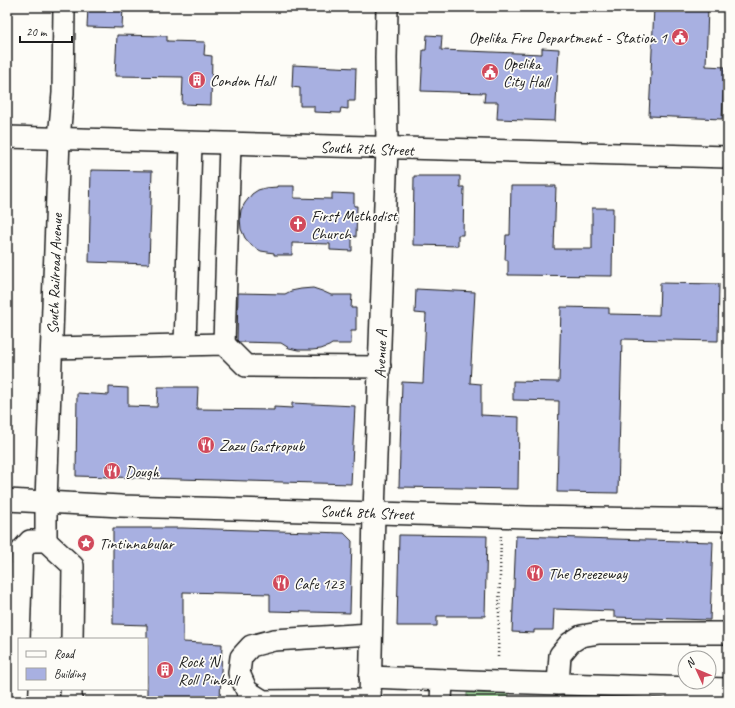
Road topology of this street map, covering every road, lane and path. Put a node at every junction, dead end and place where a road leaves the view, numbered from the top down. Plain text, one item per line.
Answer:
1 (64, 7) edge
2 (386, 7) edge
3 (7, 137) edge
4 (59, 139) junction
5 (191, 143) junction
6 (230, 144) junction
7 (387, 148) junction
8 (728, 157) edge
9 (224, 344) junction
10 (185, 345) junction
11 (52, 348) junction
12 (380, 367) junction
13 (7, 500) edge
14 (46, 501) junction
15 (374, 512) junction
16 (728, 520) edge
17 (501, 532) dead end
18 (46, 541) junction
19 (728, 633) edge
20 (371, 634) junction
21 (19, 638) edge
22 (72, 638) edge
23 (498, 657) dead end
24 (18, 676) edge
25 (370, 677) junction
26 (442, 680) junction
27 (558, 684) junction
28 (728, 689) edge
29 (71, 690) edge
30 (245, 696) edge
31 (17, 701) edge
32 (71, 701) edge
33 (370, 701) edge
34 (441, 701) edge

1 - 4 street, South Railroad Avenue
2 - 7 street, Avenue A
3 - 4 street, South 7th Street
4 - 5 street, South 7th Street
4 - 11 street, South Railroad Avenue
5 - 6 street, South 7th Street
5 - 10 street
6 - 7 street, South 7th Street
6 - 9 street
7 - 8 street, South 7th Street
7 - 12 street, Avenue A
9 - 10 street
9 - 12 street
10 - 11 street
11 - 14 street, South Railroad Avenue
12 - 15 street, Avenue A
13 - 14 street, South 8th Street
14 - 15 street, South 8th Street
14 - 18 street, South Railroad Avenue
15 - 16 street, South 8th Street
15 - 20 street, Avenue A
17 - 23 path
18 - 21 street
18 - 22 street
19 - 27 street
20 - 25 street, Avenue A
20 - 30 street
24 - 31 street
25 - 26 street
25 - 33 street, Avenue A
26 - 27 street
26 - 34 street
27 - 28 street
29 - 32 street
30 - 33 street

